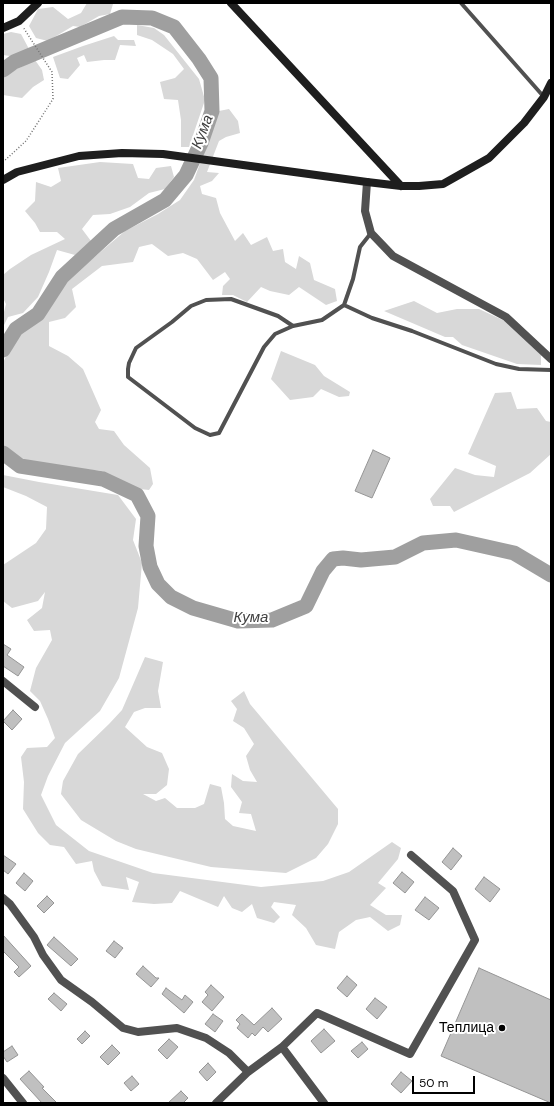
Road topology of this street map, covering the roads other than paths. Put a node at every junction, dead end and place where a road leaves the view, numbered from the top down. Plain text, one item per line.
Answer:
1 (38, 3) edge
2 (231, 3) edge
3 (461, 3) edge
4 (3, 28) edge
5 (551, 83) edge
6 (544, 97) junction
7 (3, 180) edge
8 (367, 182) junction
9 (401, 186) junction
10 (371, 233) junction
11 (344, 305) junction
12 (293, 326) junction
13 (551, 359) edge
14 (551, 370) edge
15 (3, 681) edge
16 (35, 707) dead end
17 (411, 855) dead end
18 (3, 898) edge
19 (282, 1046) junction
20 (248, 1072) junction
21 (3, 1078) edge
22 (23, 1103) edge
23 (216, 1103) edge
24 (324, 1103) edge

1 - 4 street
2 - 9 street
3 - 6 lane
5 - 6 street
6 - 9 street
7 - 8 street
8 - 9 street
8 - 10 street
10 - 11 lane
10 - 13 street
11 - 12 lane
11 - 14 lane
12 - 12 lane
15 - 16 street
17 - 19 street
18 - 20 street
19 - 20 street
19 - 24 street
20 - 23 street
21 - 22 street

